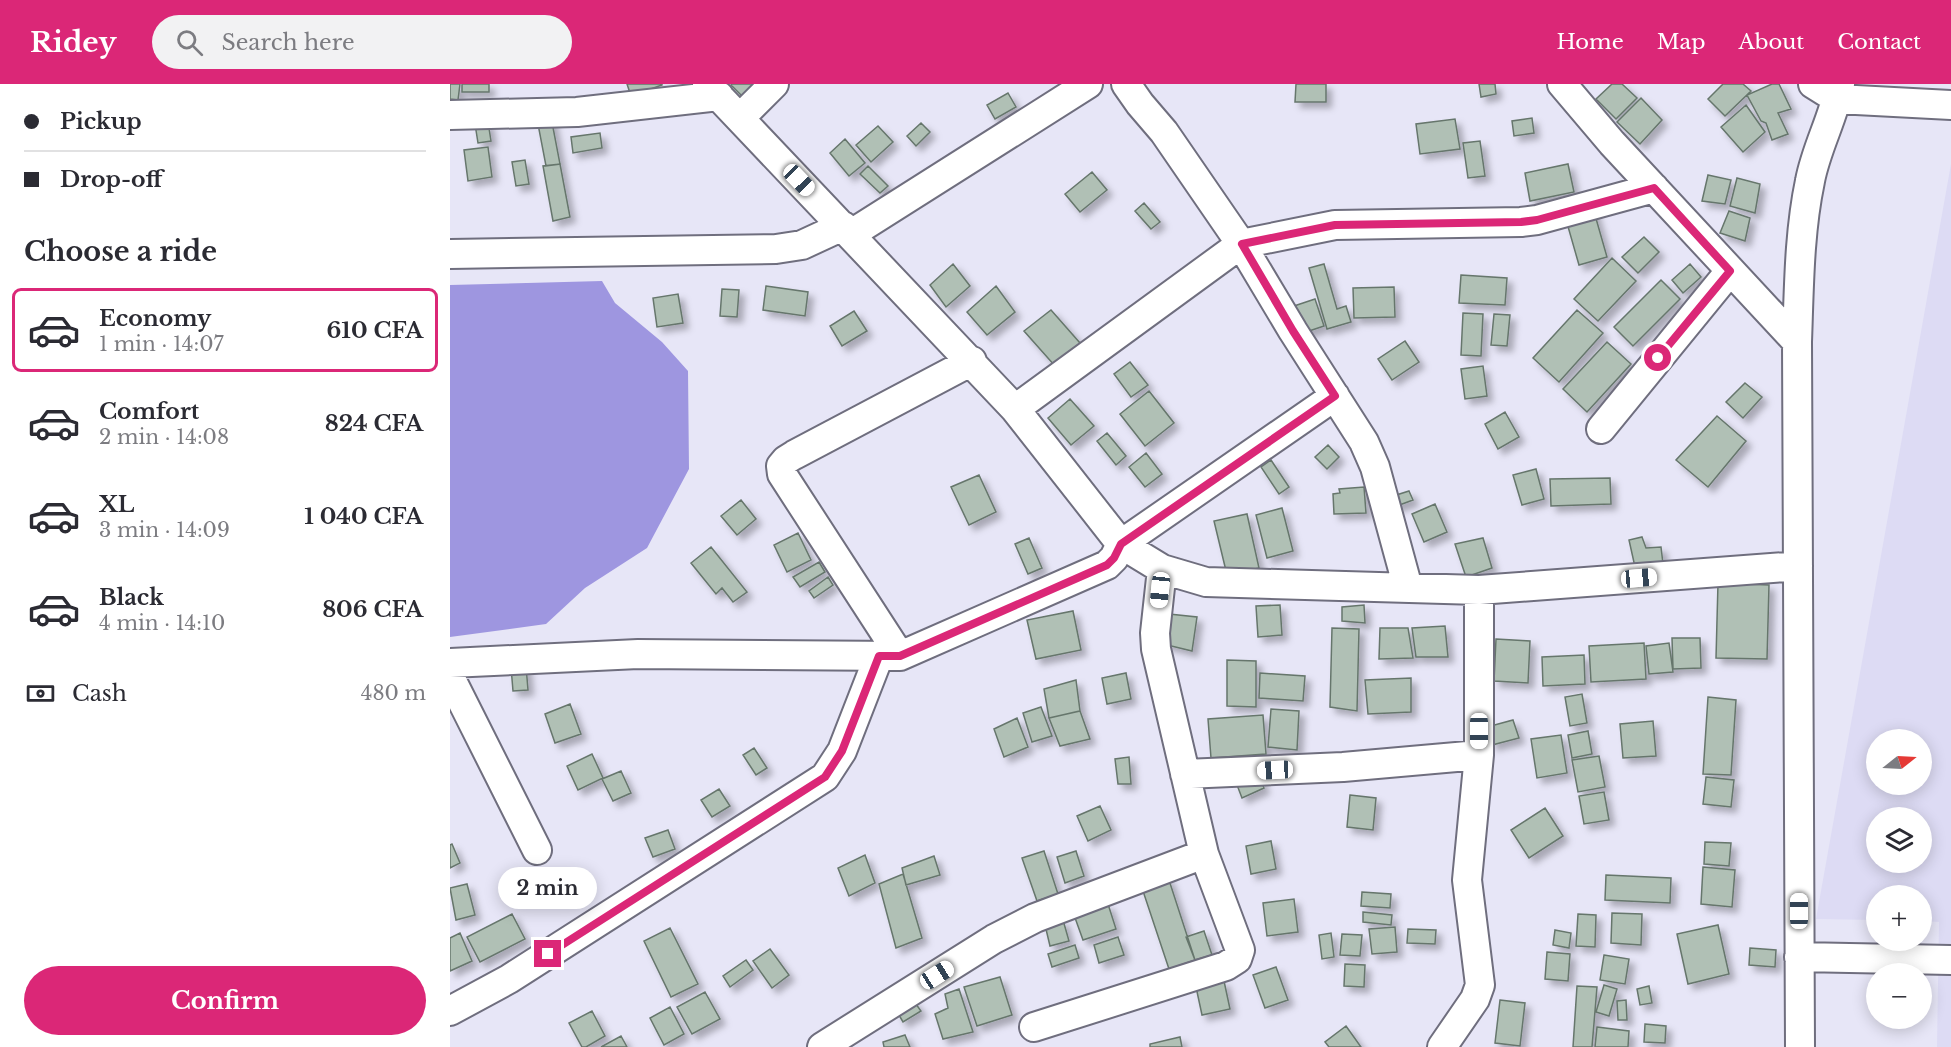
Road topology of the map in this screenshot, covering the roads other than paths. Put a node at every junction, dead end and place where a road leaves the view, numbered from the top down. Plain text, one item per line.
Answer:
1 (774, 84) edge
2 (1088, 84) edge
3 (1126, 84) edge
4 (1563, 84) edge
5 (1813, 84) edge
6 (713, 90) edge
7 (1839, 92) edge
8 (1951, 105) edge
9 (450, 116) edge
10 (740, 118) junction
11 (1654, 188) junction
12 (847, 230) junction
13 (1242, 244) junction
14 (450, 254) edge
15 (1730, 271) junction
16 (1797, 342) junction
17 (972, 361) junction
18 (1335, 396) junction
19 (1015, 409) junction
20 (1600, 429) dead end
21 (1121, 544) junction
22 (1798, 566) junction
23 (1162, 569) junction
24 (1408, 588) junction
25 (1479, 590) junction
26 (889, 656) junction
27 (450, 663) edge
28 (450, 677) edge
29 (1479, 755) junction
30 (1185, 774) junction
31 (537, 850) dead end
32 (1204, 854) junction
33 (1799, 957) junction
34 (1951, 960) edge
35 (450, 1011) edge
36 (1034, 1027) dead end
37 (822, 1047) edge
38 (1442, 1047) edge
39 (1800, 1047) edge

1 - 10 street
2 - 12 street
3 - 13 street
4 - 11 street
5 - 7 street
6 - 9 street
6 - 10 street
7 - 8 street
7 - 16 street
10 - 12 street
11 - 13 street
11 - 15 street
12 - 14 street
12 - 17 street
13 - 18 street
13 - 19 street
15 - 16 street
15 - 20 street
16 - 22 street
17 - 19 street
17 - 26 street
18 - 21 street
18 - 24 street
19 - 21 street
21 - 23 street
21 - 26 street
22 - 25 street
22 - 33 street
23 - 24 street
23 - 30 street
24 - 25 street
25 - 29 street
26 - 27 street
26 - 35 street
28 - 31 street
29 - 30 street
29 - 38 street
30 - 32 street
32 - 36 street
32 - 37 street
33 - 34 street
33 - 39 street

